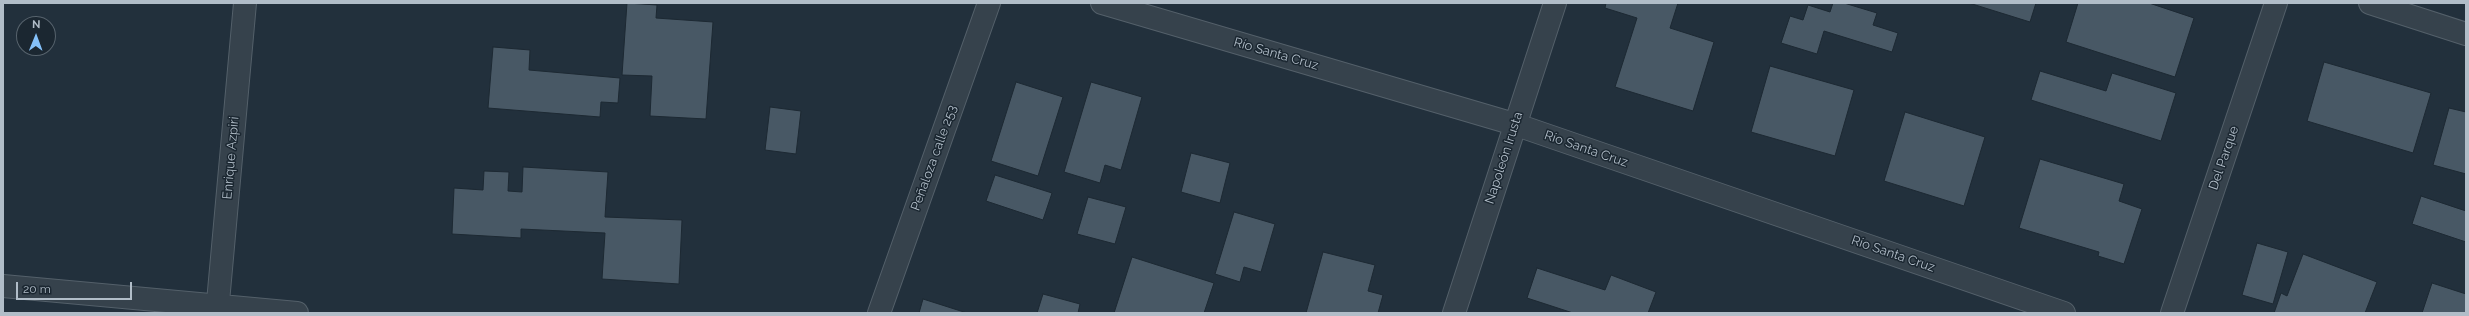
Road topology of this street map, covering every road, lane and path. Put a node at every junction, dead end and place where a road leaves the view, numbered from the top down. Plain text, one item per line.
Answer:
1 (245, 3) edge
2 (989, 3) edge
3 (1102, 3) edge
4 (1555, 3) edge
5 (2276, 3) edge
6 (2370, 3) edge
7 (2466, 34) edge
8 (1514, 124) junction
9 (3, 286) edge
10 (217, 309) edge
11 (297, 313) edge
12 (878, 313) edge
13 (1454, 313) edge
14 (2064, 313) edge
15 (2172, 313) edge

1 - 10 street, Enrique Azpiri
2 - 12 street, Peñaloza calle 253
3 - 8 street, Río Santa Cruz
4 - 8 street, Napoleón Irusta
5 - 15 street, Del Parque
6 - 7 street
8 - 13 street, Napoleón Irusta
8 - 14 street, Río Santa Cruz
9 - 10 street
10 - 11 street

